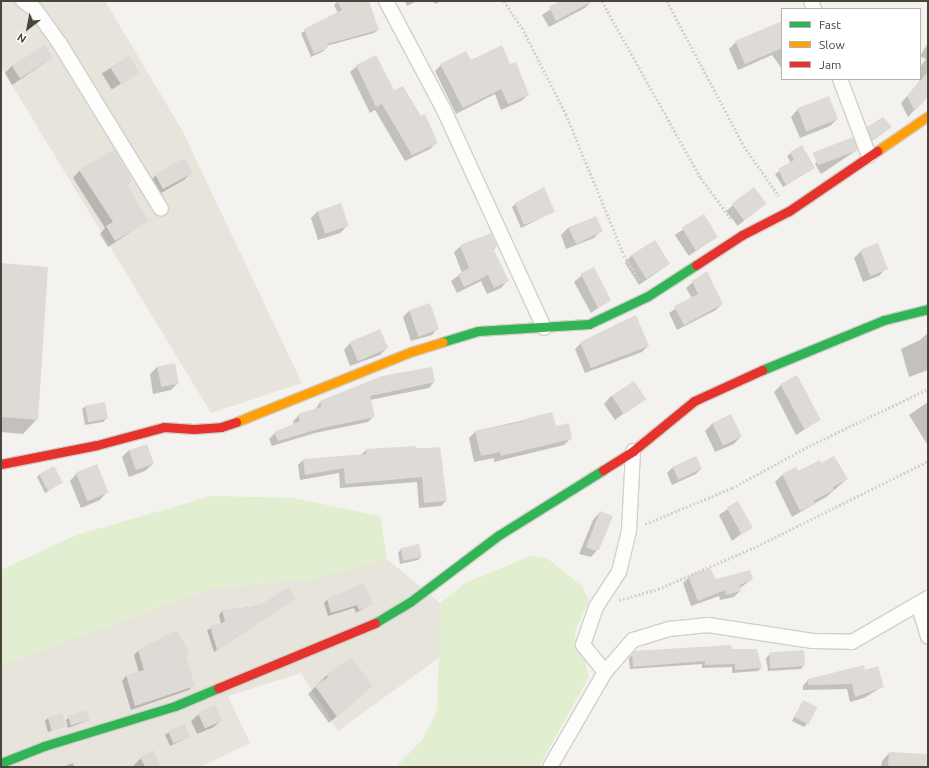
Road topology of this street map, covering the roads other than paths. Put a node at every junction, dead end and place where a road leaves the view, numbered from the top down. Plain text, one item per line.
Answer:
1 (23, 1) edge
2 (386, 1) edge
3 (840, 80) edge
4 (928, 116) edge
5 (869, 156) junction
6 (161, 209) dead end
7 (928, 309) edge
8 (544, 328) junction
9 (633, 451) junction
10 (1, 464) edge
11 (923, 601) edge
12 (928, 637) edge
13 (605, 672) junction
14 (1, 763) edge
15 (550, 767) edge

1 - 6 street
2 - 8 street
3 - 5 street
4 - 5 street
5 - 8 street
7 - 9 street
8 - 10 street
9 - 13 street
9 - 14 street
11 - 12 street
11 - 13 street
13 - 15 street

